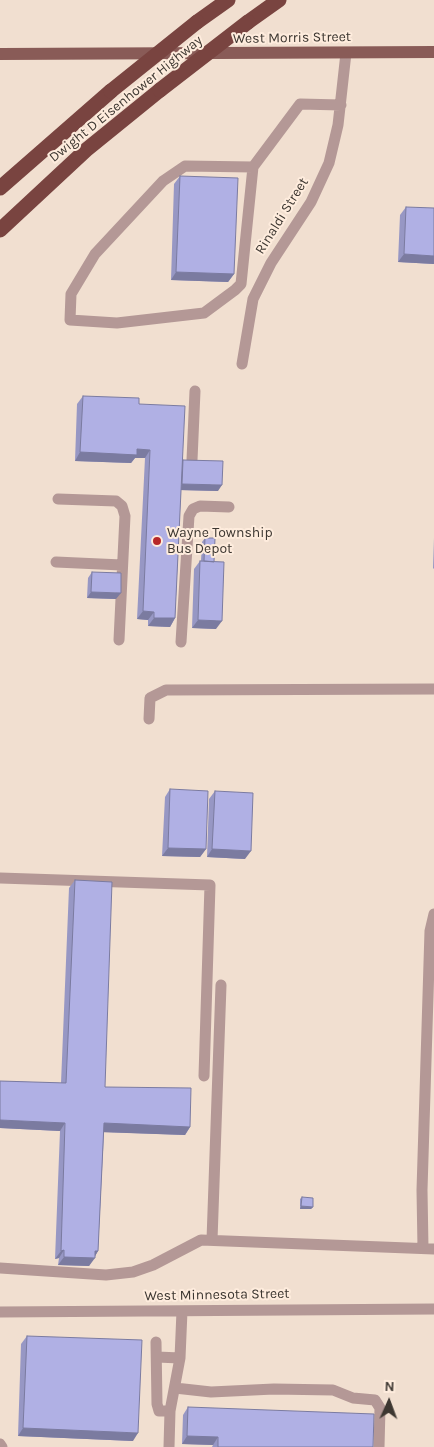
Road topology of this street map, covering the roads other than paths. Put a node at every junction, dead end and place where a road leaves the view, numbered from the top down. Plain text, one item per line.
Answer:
1 (228, 0) edge
2 (279, 0) edge
3 (434, 52) edge
4 (346, 53) junction
5 (0, 54) edge
6 (341, 105) junction
7 (253, 167) junction
8 (0, 188) edge
9 (0, 230) edge
10 (241, 284) junction
11 (255, 293) junction
12 (242, 364) dead end
13 (195, 391) dead end
14 (192, 460) edge
15 (58, 499) dead end
16 (229, 507) dead end
17 (56, 562) dead end
18 (122, 565) junction
19 (119, 640) dead end
20 (181, 642) dead end
21 (434, 689) edge
22 (148, 719) dead end
23 (0, 878) edge
24 (434, 914) edge
25 (221, 985) dead end
26 (204, 1076) dead end
27 (212, 1240) junction
28 (429, 1248) edge
29 (0, 1268) edge
30 (434, 1309) edge
31 (182, 1311) junction
32 (0, 1312) edge
33 (156, 1342) dead end
34 (157, 1358) junction
35 (180, 1358) junction
36 (175, 1388) junction
37 (170, 1411) junction
38 (0, 1444) edge
39 (2, 1447) edge
40 (170, 1447) edge
41 (379, 1447) edge

1 - 8 highway, Dwight D Eisenhower Highway, bridge
2 - 9 highway, Dwight D Eisenhower Highway, bridge
3 - 4 main road, West Morris Street
4 - 5 main road, West Morris Street
4 - 6 street, Rinaldi Street
6 - 7 street
6 - 11 street, Rinaldi Street
7 - 10 street
7 - 10 street
10 - 11 street
11 - 12 street, Rinaldi Street
13 - 14 street
15 - 18 street
16 - 20 street
17 - 18 street
18 - 19 street
21 - 22 street
23 - 26 street
24 - 28 street
25 - 27 street
27 - 28 street
27 - 29 street
30 - 31 street, West Minnesota Street
31 - 32 street, West Minnesota Street
31 - 35 street
33 - 34 street
34 - 35 street
34 - 37 street
35 - 36 street
36 - 37 street
36 - 41 street
37 - 40 street
38 - 39 street

